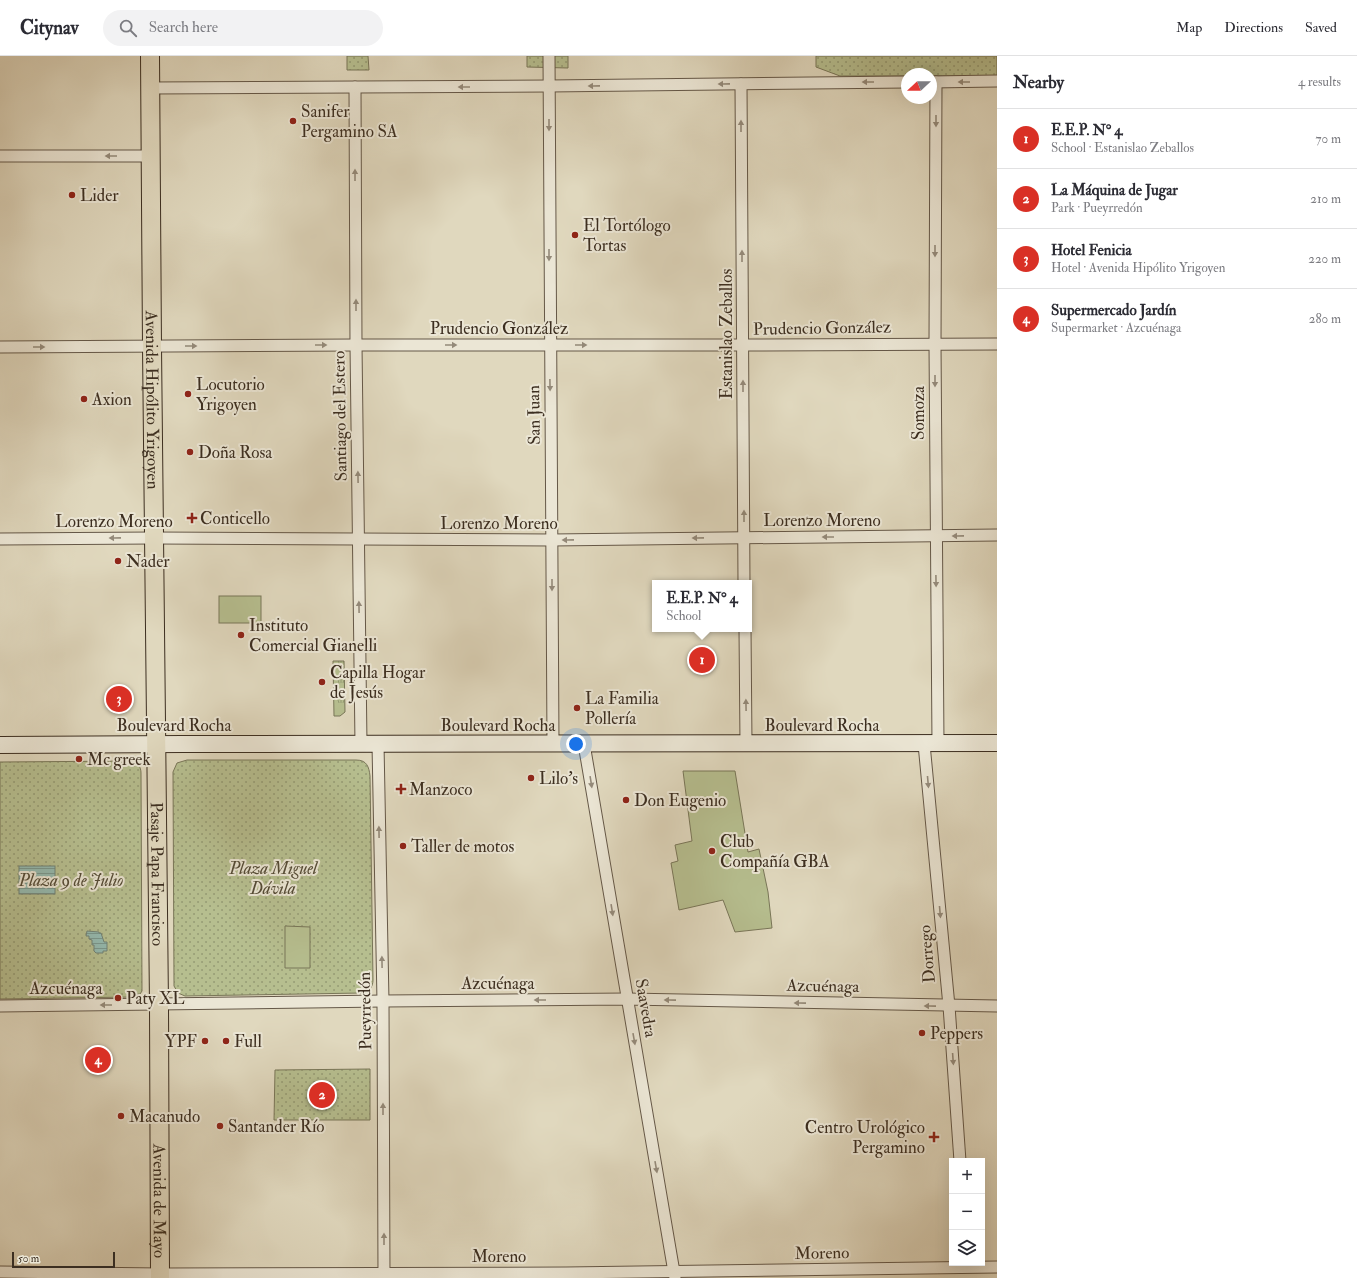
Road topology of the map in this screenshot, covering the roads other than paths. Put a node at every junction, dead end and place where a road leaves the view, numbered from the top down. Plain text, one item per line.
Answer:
1 (150, 56) edge
2 (549, 56) edge
3 (997, 81) edge
4 (901, 82) edge
5 (937, 82) edge
6 (741, 84) junction
7 (549, 86) junction
8 (355, 87) junction
9 (150, 88) junction
10 (934, 104) edge
11 (0, 156) edge
12 (150, 156) junction
13 (935, 344) junction
14 (997, 344) edge
15 (356, 345) junction
16 (550, 345) junction
17 (743, 346) junction
18 (0, 347) edge
19 (152, 347) junction
20 (997, 535) edge
21 (936, 537) junction
22 (154, 538) junction
23 (744, 538) junction
24 (0, 539) edge
25 (358, 540) junction
26 (552, 540) junction
27 (744, 580) edge
28 (745, 632) edge
29 (553, 743) junction
30 (997, 743) edge
31 (157, 744) junction
32 (361, 744) junction
33 (378, 744) junction
34 (584, 744) junction
35 (746, 744) junction
36 (931, 744) junction
37 (0, 745) edge
38 (627, 999) junction
39 (382, 1001) junction
40 (159, 1005) junction
41 (0, 1006) edge
42 (949, 1006) junction
43 (997, 1006) edge
44 (960, 1158) edge
45 (997, 1267) edge
46 (968, 1270) edge
47 (0, 1272) edge
48 (384, 1275) edge
49 (675, 1275) edge
50 (160, 1276) edge
51 (566, 1276) edge

1 - 9 main road, Avenida Hipólito Yrigoyen
2 - 7 street, San Juan
3 -> 5 street
4 -> 6 street
6 -> 7 street
17 -> 6 street, Estanislao Zeballos
7 -> 8 street
7 -> 16 street, San Juan
8 - 9 street
15 -> 8 street, Santiago del Estero
9 - 12 main road, Avenida Hipólito Yrigoyen
10 -> 13 street, Somoza
12 -> 11 street
12 - 19 main road, Avenida Hipólito Yrigoyen
13 - 14 street, Prudencio González
13 - 17 street, Prudencio González
13 -> 21 street, Somoza
15 -> 16 street, Prudencio González
19 -> 15 street, Prudencio González
25 -> 15 street, Santiago del Estero
16 -> 17 street, Prudencio González
16 -> 26 street, San Juan
23 -> 17 street, Estanislao Zeballos
18 -> 19 street, Prudencio González
19 - 22 main road, Avenida Hipólito Yrigoyen
20 -> 21 street, Lorenzo Moreno
21 -> 23 street, Lorenzo Moreno
21 -> 36 street, Somoza
22 -> 24 street, Lorenzo Moreno
22 - 25 street, Lorenzo Moreno
22 - 31 main road, Avenida Hipólito Yrigoyen
23 -> 26 street, Lorenzo Moreno
23 - 27 street, Estanislao Zeballos
25 - 26 street, Lorenzo Moreno
32 -> 25 street, Santiago del Estero
26 -> 29 street, San Juan
35 -> 28 street
29 - 33 main road, Boulevard Rocha
29 - 34 main road, Boulevard Rocha
30 - 36 main road, Boulevard Rocha
31 - 32 main road, Boulevard Rocha
31 - 37 main road, Boulevard Rocha
31 - 40 main road, Pasaje Papa Francisco
32 - 33 main road, Boulevard Rocha
39 -> 33 street, Pueyrredón
34 - 35 main road, Boulevard Rocha
34 -> 38 street, Saavedra
35 - 36 main road, Boulevard Rocha
36 -> 42 street, Dorrego
38 -> 39 street, Azcuénaga
42 -> 38 street, Azcuénaga
38 -> 49 street, Saavedra
39 - 40 street, Azcuénaga
48 -> 39 street, Pueyrredón
40 -> 41 street, Azcuénaga
40 - 50 main road, Avenida de Mayo
42 - 43 street, Azcuénaga
42 -> 44 street, Dorrego
45 - 46 street, Moreno
46 - 49 street, Moreno
47 - 50 street, Moreno
48 - 50 street, Moreno
48 - 51 street, Moreno
49 - 51 street, Moreno

